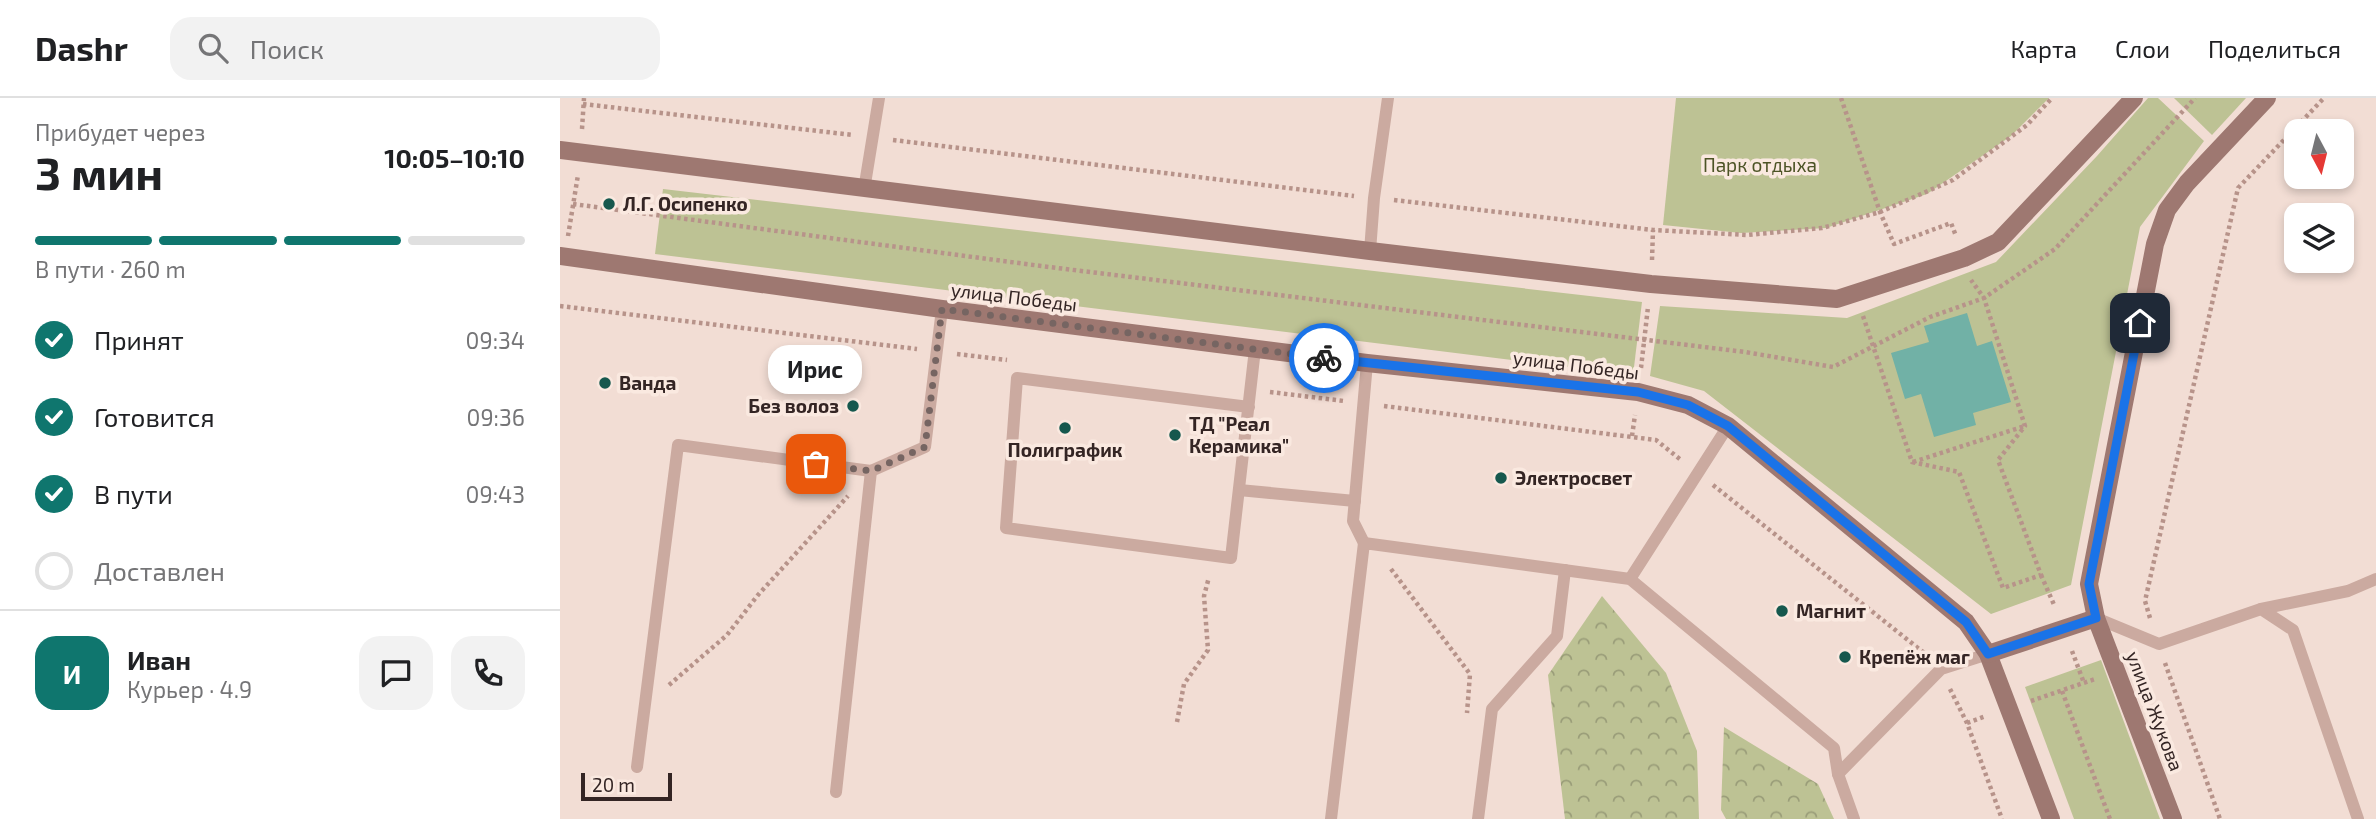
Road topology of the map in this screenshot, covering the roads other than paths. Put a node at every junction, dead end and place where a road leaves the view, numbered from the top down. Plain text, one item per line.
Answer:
1 (878, 98) edge
2 (1388, 98) edge
3 (2134, 98) edge
4 (2267, 98) edge
5 (560, 150) edge
6 (864, 190) junction
7 (1370, 251) junction
8 (560, 256) edge
9 (942, 309) junction
10 (1255, 349) junction
11 (1367, 363) junction
12 (1249, 407) junction
13 (1728, 426) junction
14 (871, 471) junction
15 (1239, 490) junction
16 (1355, 501) junction
17 (1364, 543) junction
18 (1565, 570) junction
19 (1630, 579) junction
20 (2376, 579) edge
21 (2261, 609) junction
22 (2096, 618) junction
23 (1988, 654) junction
24 (637, 767) dead end
25 (1838, 774) junction
26 (836, 792) dead end
27 (1331, 819) edge
28 (1478, 819) edge
29 (1854, 819) edge
30 (2050, 819) edge
31 (2172, 819) edge
32 (2358, 819) edge

1 - 6 lane
2 - 7 lane
3 - 7 street
4 - 22 street
5 - 6 street
6 - 7 street
8 - 9 street, улица Победы
9 - 10 street, улица Победы
9 - 14 lane
10 - 11 street, улица Победы
10 - 12 lane
11 - 13 street, улица Победы
11 - 16 lane
12 - 15 lane
12 - 15 lane
13 - 19 lane
13 - 23 street, улица Победы
14 - 24 lane
14 - 26 lane
15 - 16 lane
16 - 17 lane
17 - 18 lane
17 - 27 lane
18 - 19 lane
18 - 28 lane
19 - 25 lane
20 - 21 lane
21 - 22 lane
21 - 32 lane
22 - 23 street
22 - 31 street, улица Жукова
23 - 25 lane
23 - 30 street
25 - 29 lane

